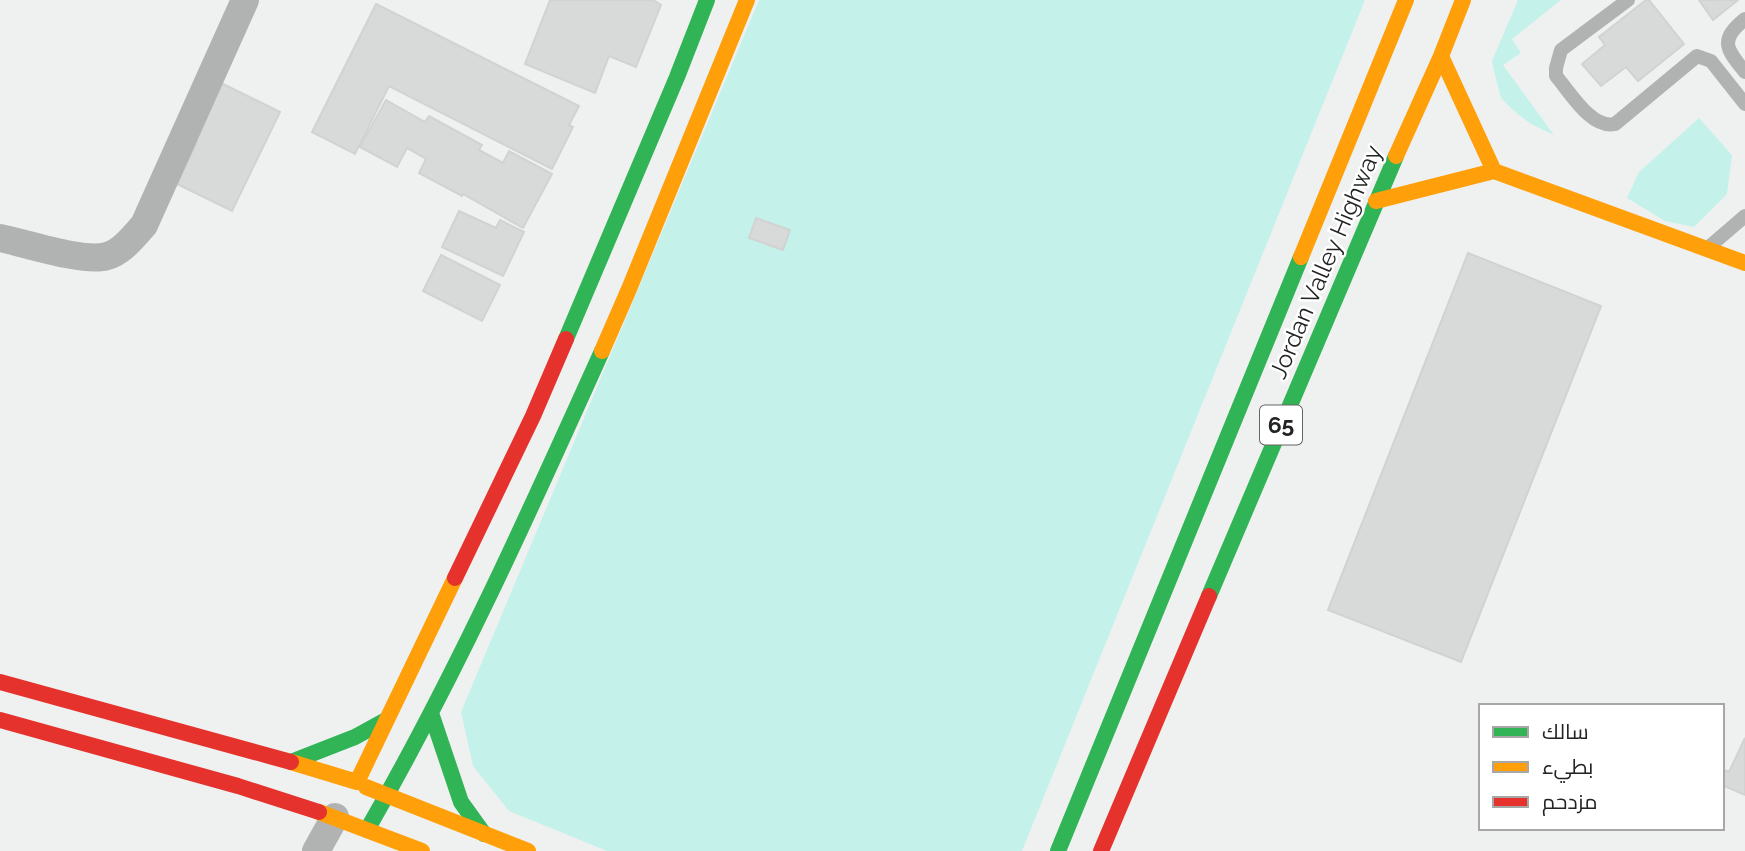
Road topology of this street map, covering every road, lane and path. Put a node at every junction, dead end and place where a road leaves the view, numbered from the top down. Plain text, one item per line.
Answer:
1 (245, 0) edge
2 (707, 0) edge
3 (747, 0) edge
4 (1406, 0) edge
5 (1463, 0) edge
6 (1628, 0) edge
7 (1745, 19) edge
8 (1441, 56) junction
9 (1745, 72) edge
10 (1745, 104) edge
11 (1494, 170) junction
12 (1376, 201) junction
13 (1745, 216) edge
14 (0, 238) edge
15 (1708, 248) junction
16 (1745, 263) edge
17 (0, 682) edge
18 (431, 713) junction
19 (0, 720) edge
20 (386, 720) junction
21 (291, 762) junction
22 (388, 796) junction
23 (346, 800) junction
24 (484, 834) junction
25 (361, 841) edge
26 (316, 851) edge
27 (422, 851) edge
28 (528, 851) edge
29 (1058, 851) edge
30 (1101, 851) edge

1 - 14 street
2 - 20 main road
3 - 18 main road
4 - 29 main road, Jordan Valley Highway / 65
5 - 8 main road, Jordan Valley Highway / 65
6 - 10 lane
7 - 9 lane
8 - 11 main road
8 - 12 main road, Jordan Valley Highway / 65
11 - 12 main road
11 - 15 main road
12 - 30 main road, Jordan Valley Highway / 65
13 - 15 lane
15 - 16 main road
17 - 21 main road
18 - 22 main road
18 - 24 main road
19 - 23 main road
20 - 21 main road
20 - 23 main road
21 - 23 main road
22 - 23 main road
22 - 24 main road
22 - 25 main road
23 - 25 main road
23 - 26 street
24 - 28 main road
25 - 27 main road

